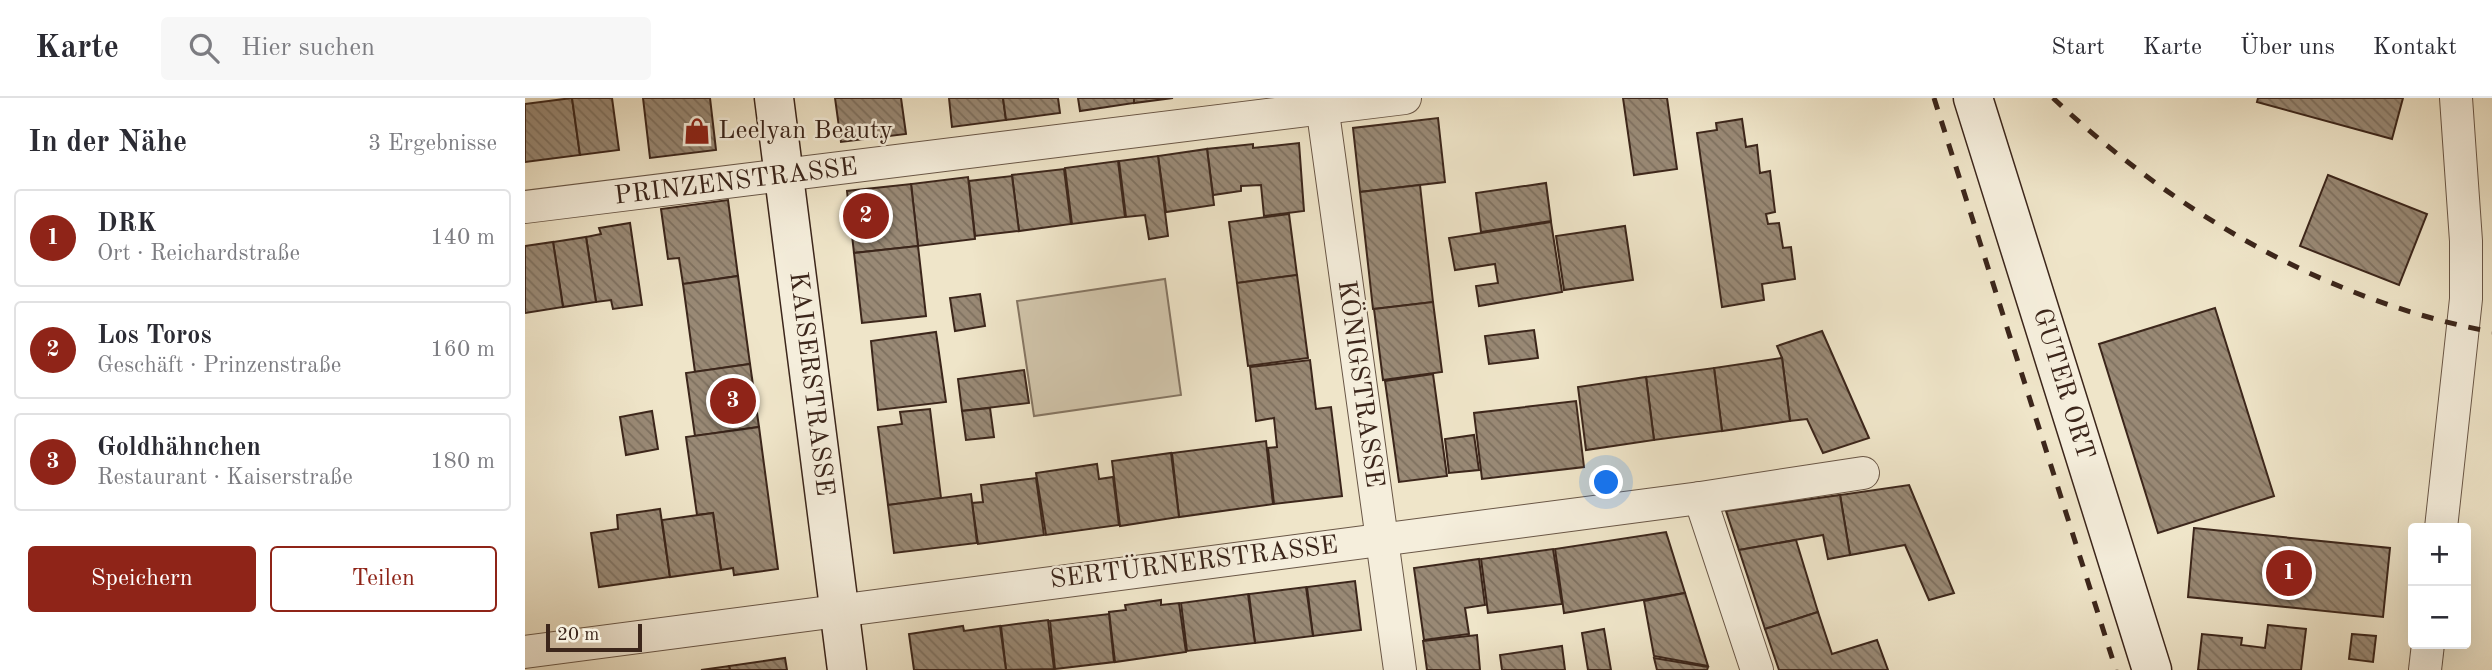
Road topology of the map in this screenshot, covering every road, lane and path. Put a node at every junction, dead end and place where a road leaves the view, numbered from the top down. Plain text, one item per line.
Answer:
1 (774, 98) edge
2 (1405, 98) edge
3 (1973, 98) edge
4 (2456, 98) edge
5 (1322, 104) edge
6 (785, 176) junction
7 (525, 207) edge
8 (1863, 473) dead end
9 (1700, 498) junction
10 (2442, 523) edge
11 (1381, 539) junction
12 (840, 610) junction
13 (2427, 649) edge
14 (525, 652) edge
15 (847, 670) edge
16 (1400, 670) edge
17 (1757, 670) edge
18 (2152, 670) edge
19 (2425, 670) edge

1 - 6 main road, KAISERSTRASSE
2 - 5 street, PRINZENSTRASSE
3 - 18 main road, GUTER ORT
4 - 10 street
5 - 6 street, PRINZENSTRASSE
5 - 11 street, KÖNIGSTRASSE
6 - 7 street, PRINZENSTRASSE
6 - 12 main road, KAISERSTRASSE
8 - 9 street, SERTÜRNERSTRASSE
9 - 11 street, SERTÜRNERSTRASSE
9 - 17 street
11 - 12 street, SERTÜRNERSTRASSE
11 - 16 street, KÖNIGSTRASSE
12 - 14 street, SERTÜRNERSTRASSE
12 - 15 main road, KAISERSTRASSE
13 - 19 street

